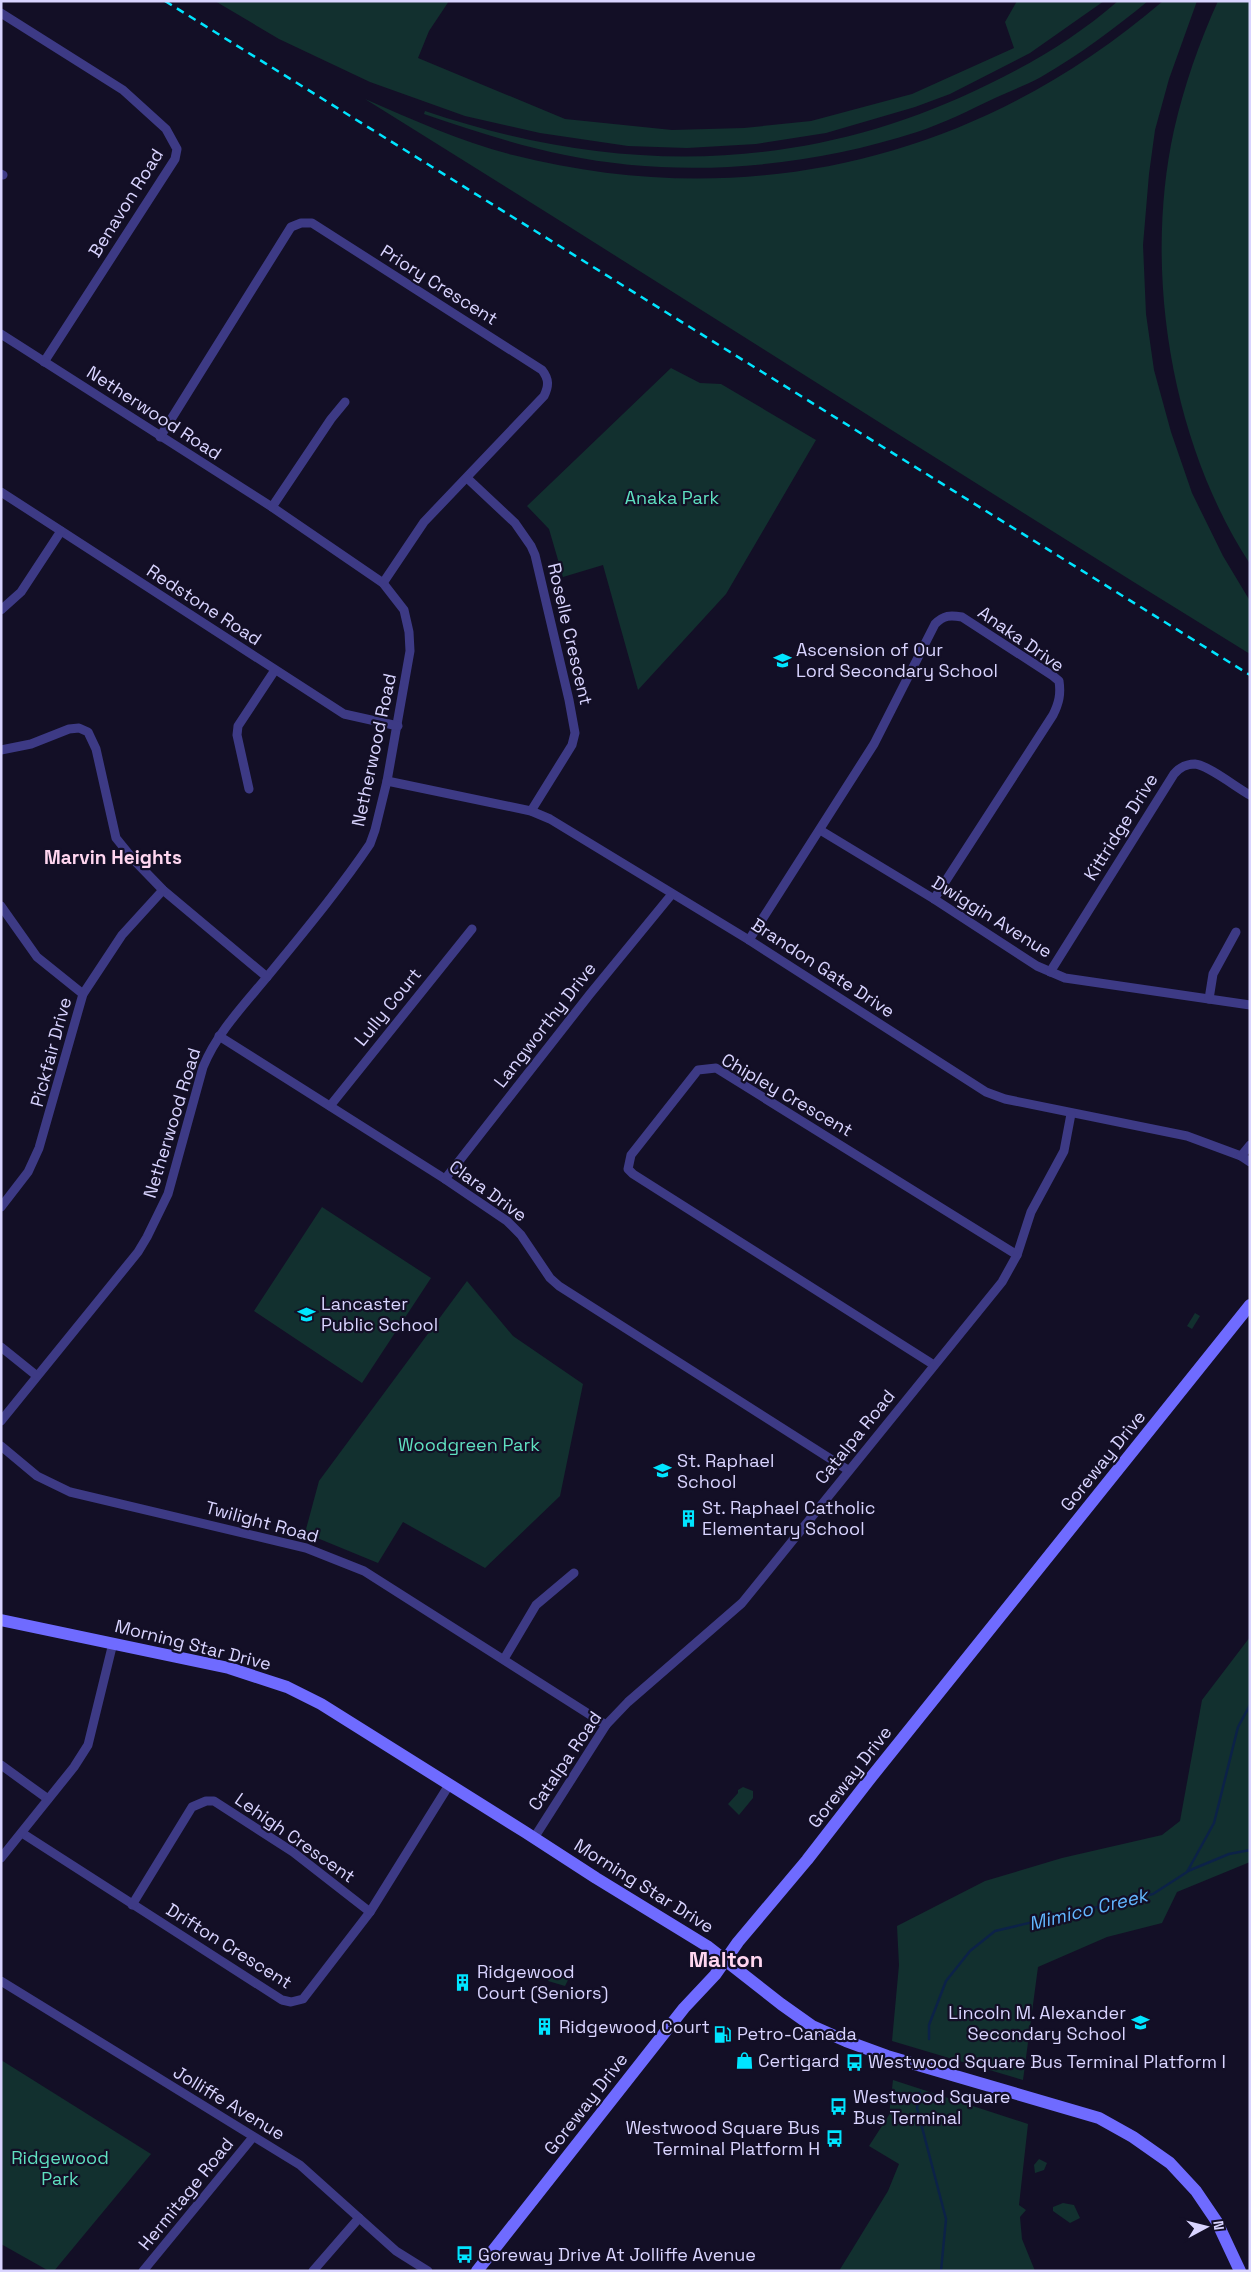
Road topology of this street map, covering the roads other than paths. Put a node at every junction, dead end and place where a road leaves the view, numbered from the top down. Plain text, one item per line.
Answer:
1 (1, 13) edge
2 (1, 334) edge
3 (44, 362) junction
4 (345, 402) dead end
5 (160, 437) junction
6 (468, 478) junction
7 (1, 492) edge
8 (272, 507) junction
9 (61, 531) junction
10 (383, 583) junction
11 (1, 610) edge
12 (275, 670) junction
13 (398, 726) junction
14 (1, 750) edge
15 (387, 781) junction
16 (249, 789) dead end
17 (1250, 795) edge
18 (531, 811) junction
19 (820, 830) junction
20 (163, 890) junction
21 (672, 894) junction
22 (934, 899) junction
23 (1, 906) edge
24 (472, 929) dead end
25 (1236, 932) dead end
26 (749, 940) junction
27 (1050, 972) junction
28 (267, 978) junction
29 (84, 994) junction
30 (1209, 999) junction
31 (1250, 1005) edge
32 (219, 1036) junction
33 (330, 1106) junction
34 (1071, 1114) junction
35 (1250, 1145) edge
36 (1241, 1156) junction
37 (1250, 1162) edge
38 (444, 1179) junction
39 (1, 1207) edge
40 (1017, 1255) junction
41 (1250, 1305) edge
42 (1, 1347) edge
43 (934, 1365) junction
44 (37, 1376) junction
45 (1, 1421) edge
46 (1, 1446) edge
47 (848, 1470) junction
48 (574, 1573) dead end
49 (1, 1620) edge
50 (113, 1643) junction
51 (504, 1659) junction
52 (606, 1725) junction
53 (1, 1765) edge
54 (449, 1785) junction
55 (48, 1799) junction
56 (22, 1833) junction
57 (534, 1838) junction
58 (1, 1858) edge
59 (132, 1905) junction
60 (370, 1912) junction
61 (726, 1959) junction
62 (1, 1981) edge
63 (253, 2137) junction
64 (359, 2218) junction
65 (143, 2271) edge
66 (313, 2271) edge
67 (428, 2271) edge
68 (477, 2271) edge
69 (1240, 2271) edge

1 - 3 street, Benavon Road
2 - 3 street, Netherwood Road
3 - 5 street, Netherwood Road
4 - 8 street
5 - 6 street, Priory Crescent
5 - 8 street, Netherwood Road
6 - 10 street, Priory Crescent
6 - 18 street, Roselle Crescent
7 - 9 street, Redstone Road
8 - 10 street, Netherwood Road
9 - 11 street
9 - 12 street, Redstone Road
10 - 13 street, Netherwood Road
12 - 13 street, Redstone Road
12 - 16 street
13 - 15 street, Netherwood Road
14 - 20 street
15 - 18 street, Brandon Gate Drive
15 - 28 street, Netherwood Road
17 - 27 street, Kittridge Drive
18 - 21 street, Brandon Gate Drive
19 - 22 street, Dwiggin Avenue
19 - 22 street, Anaka Drive
19 - 26 street, Anaka Drive
20 - 28 street
20 - 29 street, Pickfair Drive
21 - 26 street, Brandon Gate Drive
21 - 38 street, Langworthy Drive
22 - 27 street, Dwiggin Avenue
23 - 29 street
24 - 33 street, Lully Court
25 - 30 street
26 - 34 street, Brandon Gate Drive
27 - 30 street, Dwiggin Avenue
28 - 32 street, Netherwood Road
29 - 39 street, Pickfair Drive
30 - 31 street, Dwiggin Avenue
32 - 33 street, Clara Drive
32 - 44 street, Netherwood Road
33 - 38 street, Clara Drive
34 - 36 street, Brandon Gate Drive
34 - 40 street, Catalpa Road
35 - 36 street
36 - 37 street, Brandon Gate Drive
38 - 47 street, Clara Drive
40 - 43 street, Catalpa Road
40 - 43 street, Chipley Crescent
41 - 61 street, Goreway Drive
42 - 44 street
43 - 47 street, Catalpa Road
44 - 45 street, Netherwood Road
46 - 51 street, Twilight Road
47 - 52 street, Catalpa Road
48 - 51 street
49 - 50 street, Morning Star Drive
50 - 54 street, Morning Star Drive
50 - 55 street
51 - 52 street, Twilight Road
52 - 57 street, Catalpa Road
53 - 55 street
54 - 57 street, Morning Star Drive
54 - 60 street, Drifton Crescent
55 - 56 street
56 - 58 street
56 - 59 street, Drifton Crescent
57 - 61 street, Morning Star Drive
59 - 60 street, Drifton Crescent
59 - 60 street, Lehigh Crescent
61 - 68 street, Goreway Drive
61 - 69 street, Morning Star Drive
62 - 63 street, Jolliffe Avenue
63 - 64 street, Jolliffe Avenue
63 - 65 street, Hermitage Road
64 - 66 street
64 - 67 street, Jolliffe Avenue

